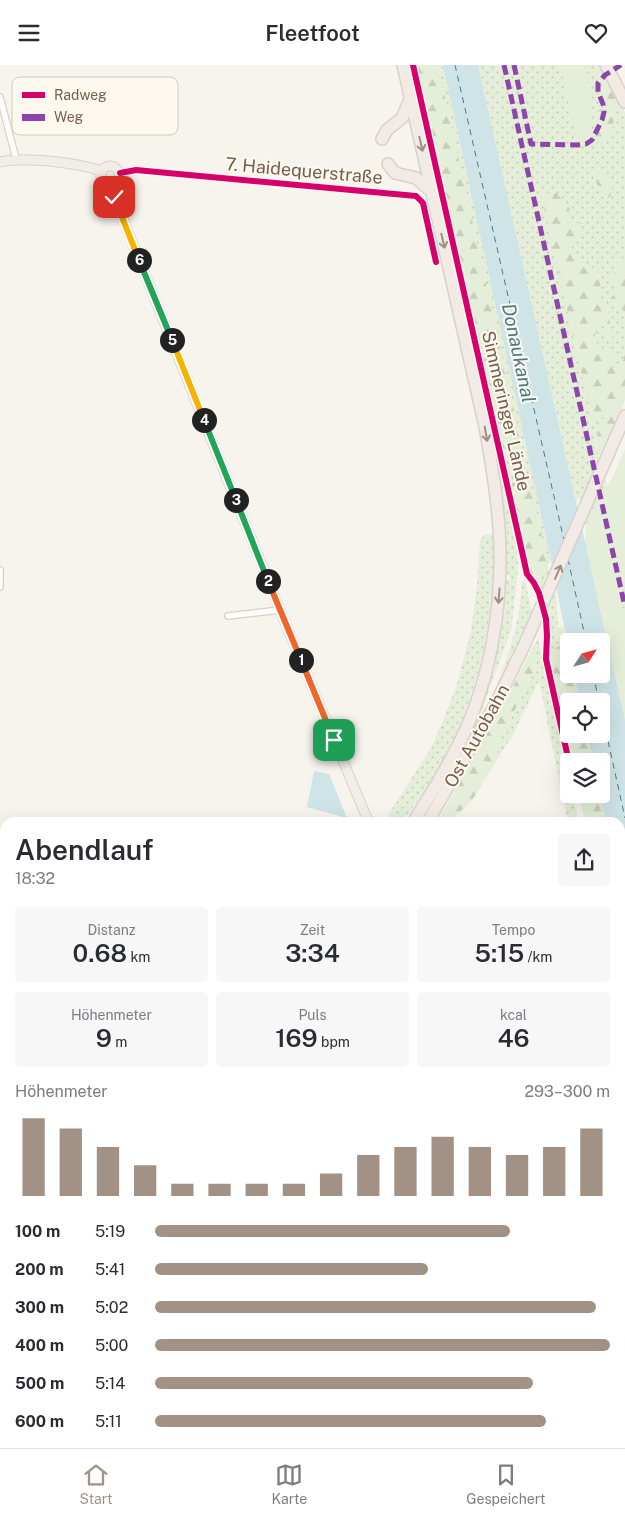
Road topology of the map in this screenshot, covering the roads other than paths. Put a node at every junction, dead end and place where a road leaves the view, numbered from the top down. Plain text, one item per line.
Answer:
1 (404, 65) edge
2 (606, 65) edge
3 (0, 97) edge
4 (411, 97) junction
5 (625, 102) edge
6 (382, 139) dead end
7 (16, 159) junction
8 (0, 162) edge
9 (388, 164) dead end
10 (102, 171) junction
11 (120, 173) junction
12 (112, 184) junction
13 (433, 194) junction
14 (436, 262) dead end
15 (625, 416) edge
16 (0, 570) edge
17 (0, 587) edge
18 (280, 610) junction
19 (228, 616) dead end
20 (366, 817) edge
21 (417, 817) edge
22 (431, 817) edge

1 - 4 highway, Ost Autobahn
2 - 5 highway
3 - 7 street
4 - 6 highway
4 -> 13 highway, Ost Autobahn
7 - 8 main road, 7. Haidequerstraße
7 - 10 main road, 7. Haidequerstraße
9 - 13 highway
10 - 11 main road, 7. Haidequerstraße
10 - 12 main road
11 - 12 main road
11 - 14 street, 7. Haidequerstraße
12 - 18 main road
13 -> 21 highway, Ost Autobahn
22 -> 15 highway, Ost Autobahn
16 - 17 street
18 - 19 street
18 - 20 main road

